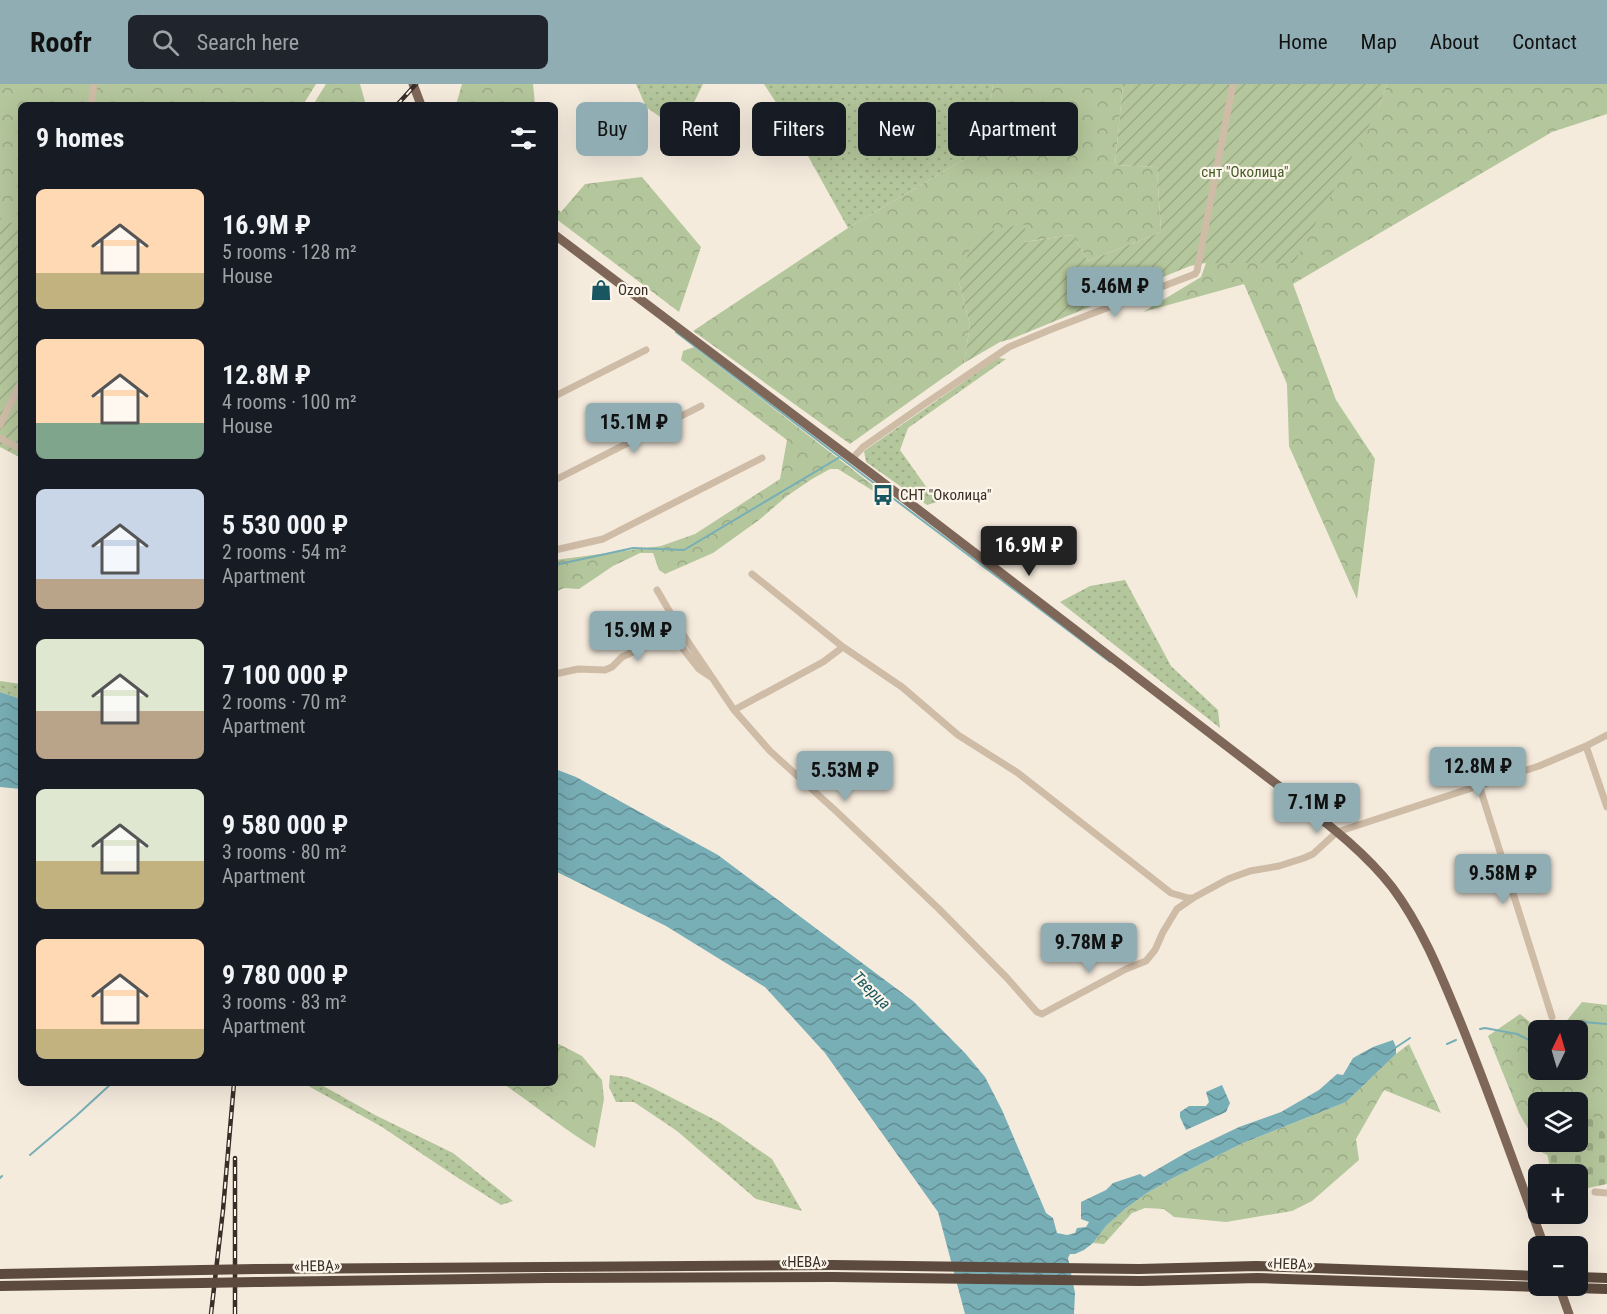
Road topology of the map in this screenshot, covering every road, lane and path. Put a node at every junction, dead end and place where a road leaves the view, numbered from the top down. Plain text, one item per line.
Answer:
1 (94, 84) edge
2 (413, 84) edge
3 (1233, 84) edge
4 (91, 102) edge
5 (420, 102) edge
6 (558, 237) edge
7 (646, 351) dead end
8 (18, 388) edge
9 (558, 395) edge
10 (701, 406) dead end
11 (0, 425) edge
12 (0, 438) edge
13 (18, 447) edge
14 (762, 458) dead end
15 (852, 459) junction
16 (558, 478) edge
17 (558, 548) edge
18 (752, 574) dead end
19 (657, 590) dead end
20 (843, 647) junction
21 (558, 673) edge
22 (713, 678) junction
23 (734, 710) junction
24 (1607, 735) edge
25 (1586, 746) junction
26 (1479, 785) junction
27 (1607, 807) edge
28 (1337, 832) junction
29 (1193, 898) junction
30 (1552, 1017) dead end
31 (1595, 1192) dead end
32 (1607, 1193) edge
33 (1540, 1236) edge
34 (0, 1274) edge
35 (1528, 1276) edge
36 (1588, 1277) edge
37 (1607, 1278) edge
38 (0, 1286) edge
39 (1607, 1289) edge
40 (1563, 1296) edge
41 (1569, 1314) edge

1 - 4 street
2 - 5 main road
3 - 15 street
6 - 15 main road
7 - 9 street
8 - 11 street
10 - 16 street
12 - 13 street
14 - 17 street
15 - 28 main road
18 - 20 street
19 - 22 street
20 - 23 street
20 - 29 street
21 - 22 street
22 - 23 street
23 - 29 street
24 - 25 street
25 - 26 street
25 - 27 street
26 - 28 street
26 - 30 street
28 - 29 street
28 - 33 main road
31 - 32 street
34 - 35 highway, «НЕВА», bridge
36 - 37 highway
38 - 39 highway, «НЕВА», bridge
40 - 41 main road, bridge

